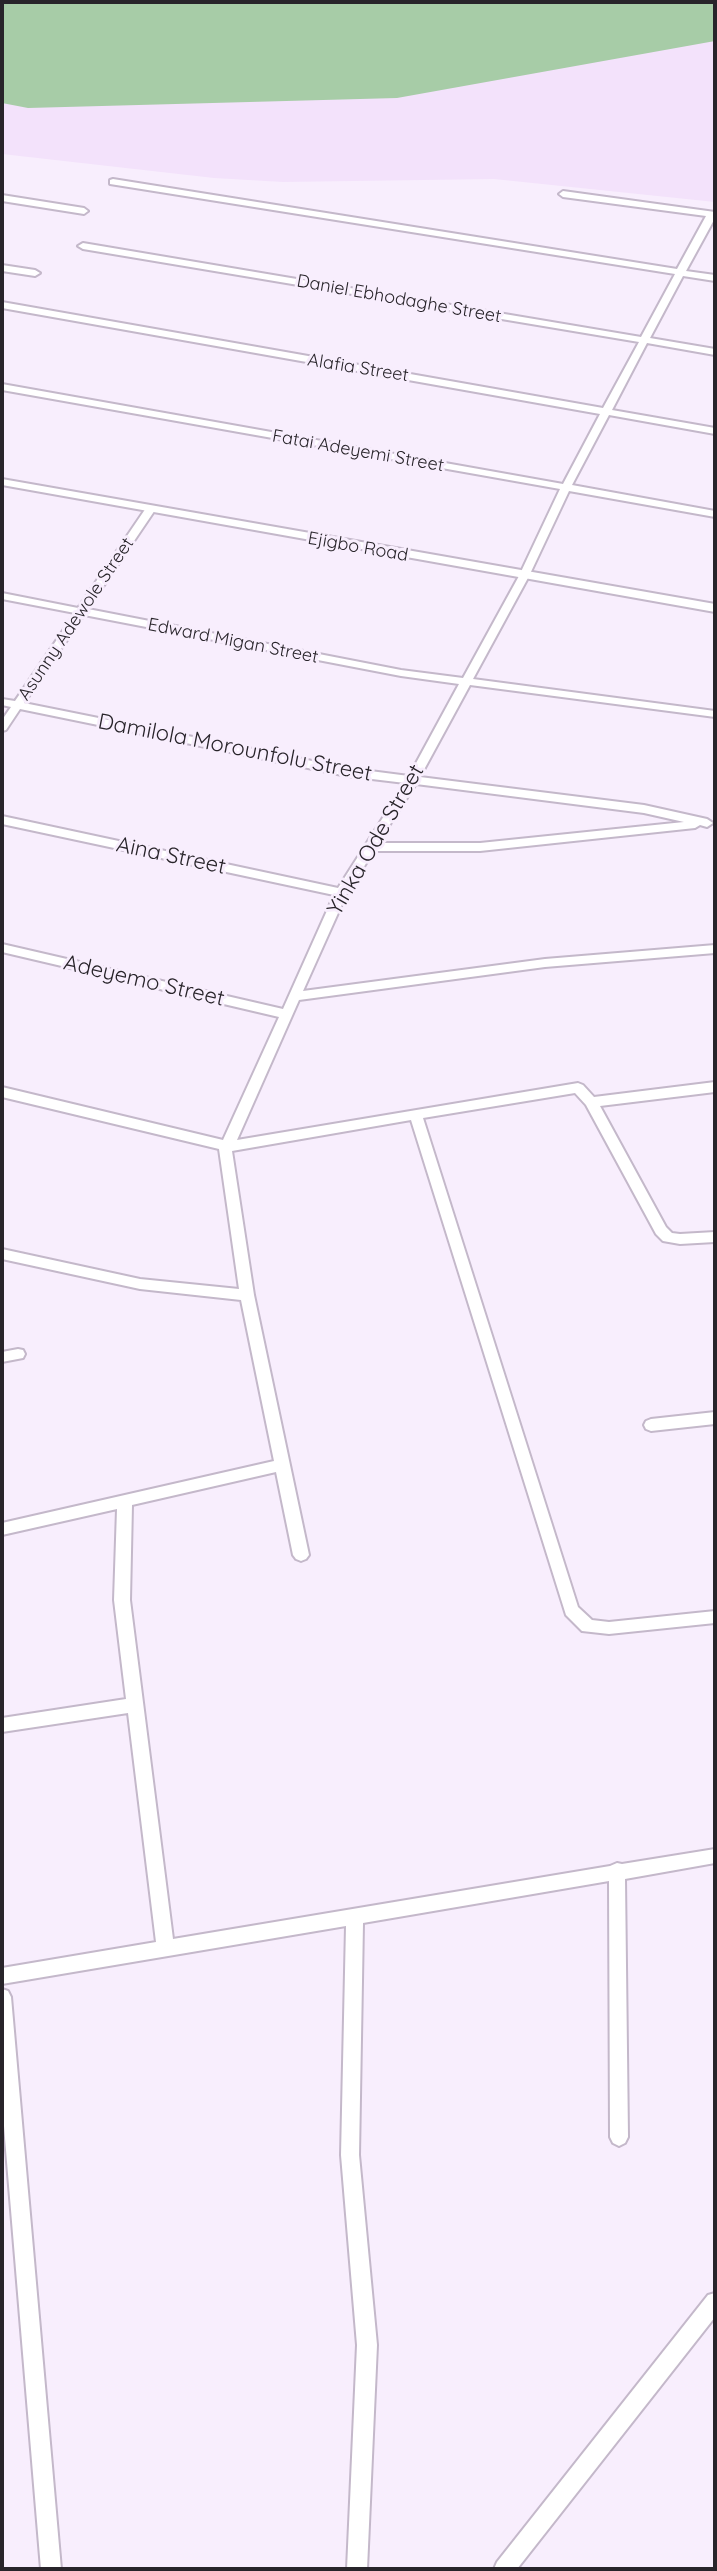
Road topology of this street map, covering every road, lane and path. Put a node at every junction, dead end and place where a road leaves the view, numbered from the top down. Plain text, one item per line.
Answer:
1 (113, 182) dead end
2 (563, 194) dead end
3 (2, 198) edge
4 (84, 211) dead end
5 (713, 215) edge
6 (83, 246) dead end
7 (2, 268) edge
8 (679, 272) junction
9 (35, 273) dead end
10 (715, 278) edge
11 (2, 305) edge
12 (645, 340) junction
13 (715, 352) edge
14 (2, 387) edge
15 (606, 412) junction
16 (715, 431) edge
17 (2, 482) edge
18 (566, 487) junction
19 (150, 510) junction
20 (715, 514) edge
21 (524, 576) junction
22 (2, 596) edge
23 (715, 608) edge
24 (82, 612) junction
25 (464, 683) junction
26 (2, 702) edge
27 (18, 705) junction
28 (715, 714) edge
29 (2, 728) edge
30 (412, 781) junction
31 (2, 820) edge
32 (711, 822) edge
33 (373, 847) junction
34 (341, 893) junction
35 (2, 948) edge
36 (715, 949) edge
37 (295, 996) junction
38 (286, 1014) junction
39 (715, 1087) edge
40 (2, 1092) edge
41 (591, 1102) junction
42 (416, 1116) junction
43 (228, 1146) junction
44 (715, 1237) edge
45 (2, 1254) edge
46 (247, 1295) junction
47 (18, 1354) dead end
48 (2, 1357) edge
49 (715, 1418) edge
50 (651, 1425) dead end
51 (283, 1465) junction
52 (125, 1501) junction
53 (2, 1529) edge
54 (301, 1555) dead end
55 (715, 1617) edge
56 (133, 1705) junction
57 (2, 1725) edge
58 (715, 1856) edge
59 (617, 1870) junction
60 (355, 1919) junction
61 (165, 1947) junction
62 (2, 1976) edge
63 (2, 1997) edge
64 (619, 2137) dead end
65 (715, 2302) edge
66 (51, 2569) edge
67 (357, 2569) edge
68 (504, 2569) edge

1 - 8 street
2 - 5 street
3 - 4 street
5 - 8 street, Yinka Ode Street
6 - 12 street, Daniel Ebhodaghe Street
7 - 9 street
8 - 10 street
8 - 12 street, Yinka Ode Street
11 - 15 street, Alafia Street
12 - 13 street, Daniel Ebhodaghe Street
12 - 15 street, Yinka Ode Street
14 - 18 street, Fatai Adeyemi Street
15 - 16 street, Alafia Street
15 - 18 street, Yinka Ode Street
17 - 19 street, Ejigbo Road
18 - 20 street, Fatai Adeyemi Street
18 - 21 street, Yinka Ode Street
19 - 21 street, Ejigbo Road
19 - 24 street, Asunny Adewole Street
21 - 23 street, Ejigbo Road
21 - 25 street, Yinka Ode Street
22 - 24 street, Edward Migan Street
24 - 25 street, Edward Migan Street
24 - 27 street, Asunny Adewole Street
25 - 28 street, Edward Migan Street
25 - 30 street, Yinka Ode Street
26 - 27 street, Damilola Morounfolu Street
27 - 29 street, Asunny Adewole Street
27 - 30 street, Damilola Morounfolu Street
30 - 32 street, Damilola Morounfolu Street
30 - 33 street, Yinka Ode Street
31 - 34 street, Aina Street
32 - 33 street
33 - 34 street, Yinka Ode Street
34 - 37 street, Yinka Ode Street
35 - 38 street, Adeyemo Street
36 - 37 street
37 - 38 street, Yinka Ode Street
38 - 43 street, Yinka Ode Street
39 - 41 street
40 - 43 street
41 - 42 street
41 - 44 street
42 - 43 street
42 - 55 street
43 - 46 street, Yinka Ode Street
45 - 46 street
46 - 51 street, Yinka Ode Street
47 - 48 street
49 - 50 street
51 - 52 street
51 - 54 street, Yinka Ode Street
52 - 53 street
52 - 56 street
56 - 57 street
56 - 61 street
58 - 59 street
59 - 60 street
59 - 64 street
60 - 61 street
60 - 67 street
61 - 62 street
63 - 66 street
65 - 68 street

